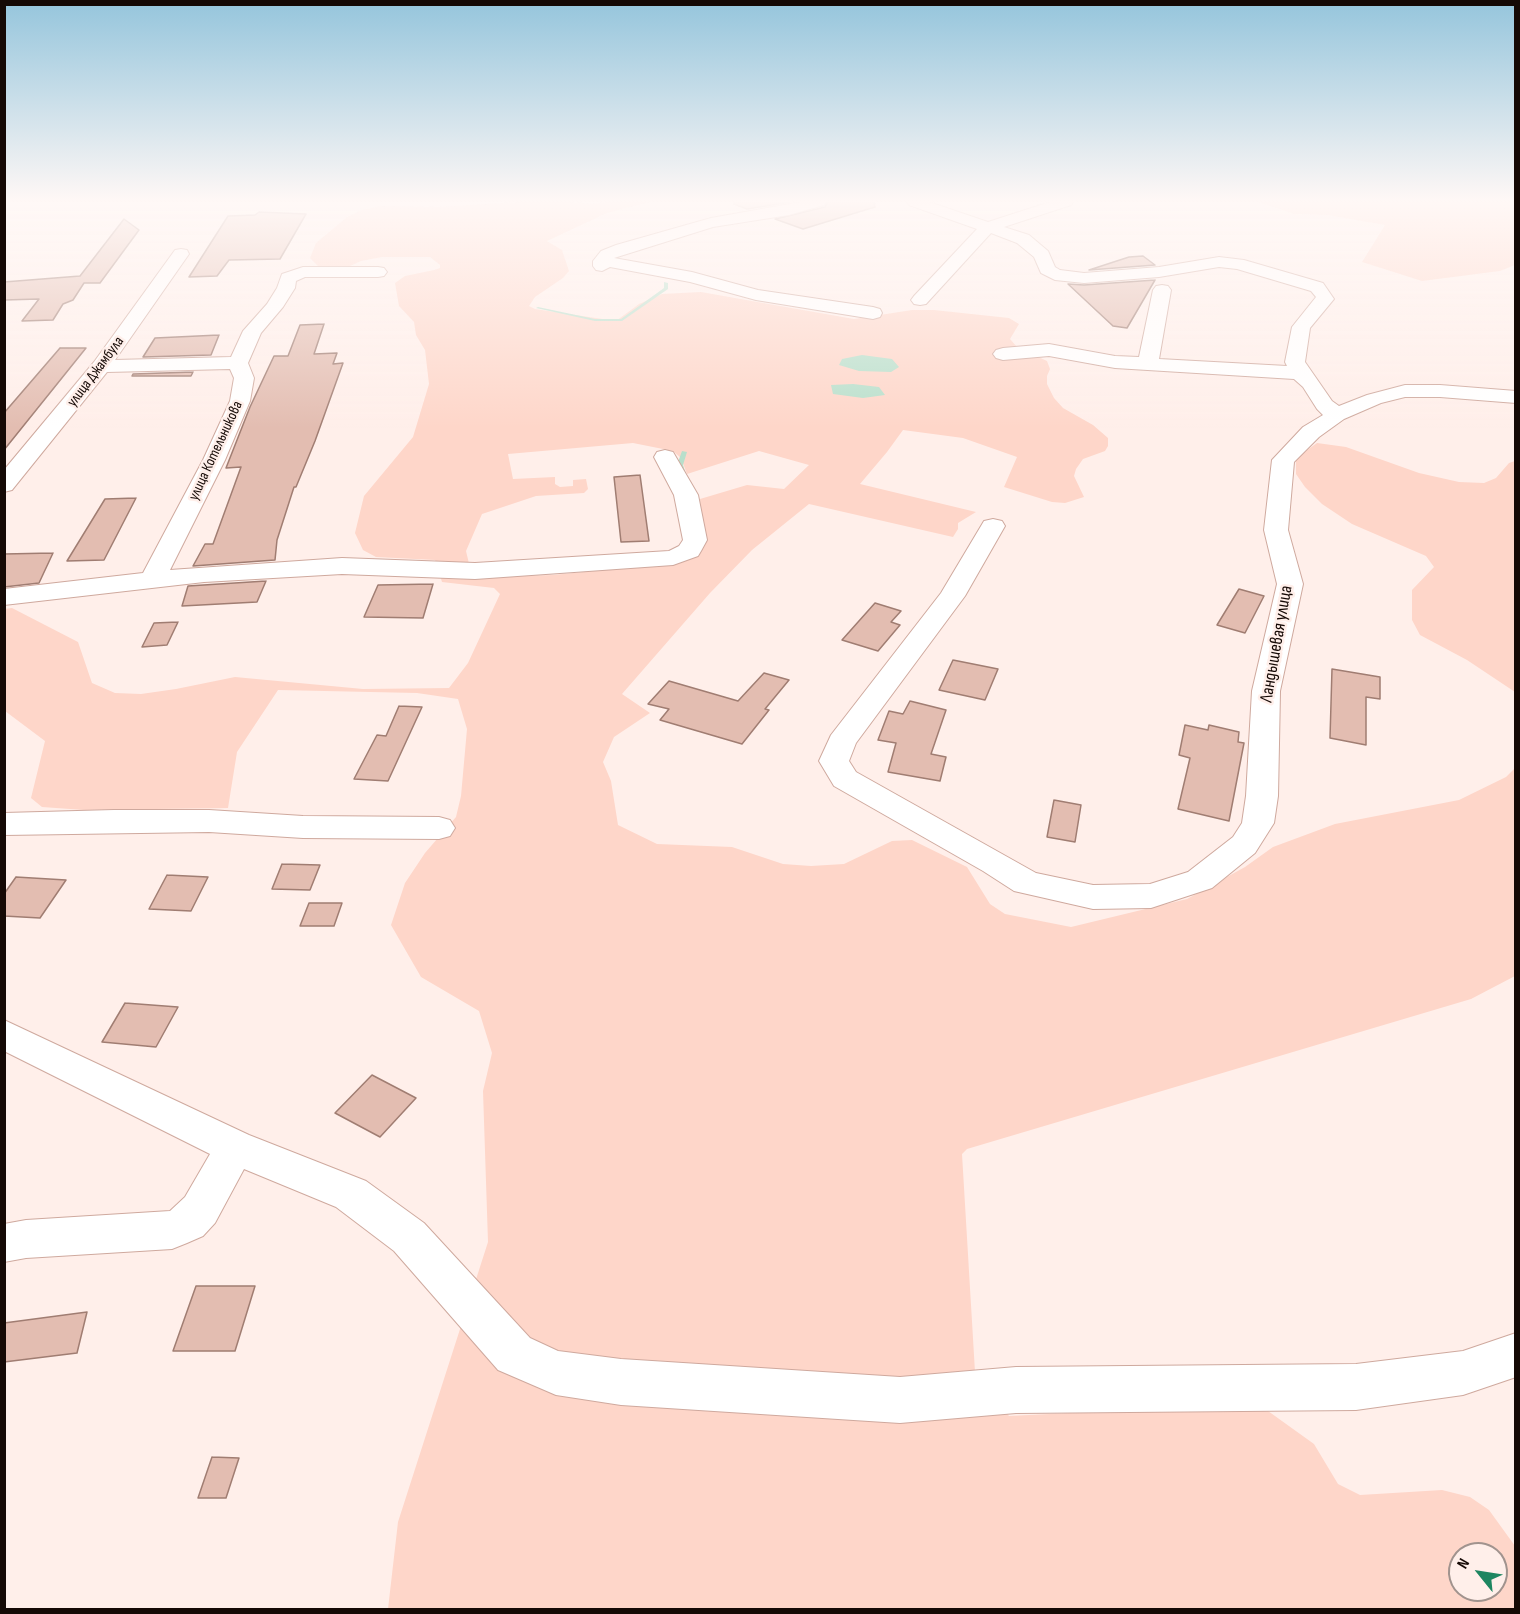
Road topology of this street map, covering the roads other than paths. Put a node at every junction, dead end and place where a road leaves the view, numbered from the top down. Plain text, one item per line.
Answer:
1 (164, 277) edge
2 (290, 277) edge
3 (693, 277) edge
4 (941, 277) edge
5 (1282, 277) edge
6 (1162, 290) dead end
7 (920, 300) dead end
8 (873, 313) dead end
9 (1003, 354) dead end
10 (238, 363) junction
11 (1148, 363) junction
12 (101, 366) junction
13 (1300, 373) junction
14 (1515, 397) edge
15 (1337, 415) junction
16 (665, 457) dead end
17 (4, 485) edge
18 (993, 526) dead end
19 (153, 578) junction
20 (4, 597) edge
21 (4, 824) edge
22 (439, 828) dead end
23 (4, 1034) edge
24 (235, 1147) junction
25 (4, 1243) edge
26 (1515, 1355) edge

1 - 12 street, улица Джамбула
2 - 10 street
3 - 8 street
4 - 7 street
5 - 13 street
6 - 11 street
9 - 11 street
10 - 12 street
10 - 19 street, улица Котельникова
11 - 13 street
12 - 17 street, улица Джамбула
13 - 15 street
14 - 15 street, Ландышевая улица
15 - 18 street, Ландышевая улица
16 - 19 street
19 - 20 street
21 - 22 street
23 - 24 street
24 - 25 street
24 - 26 street

